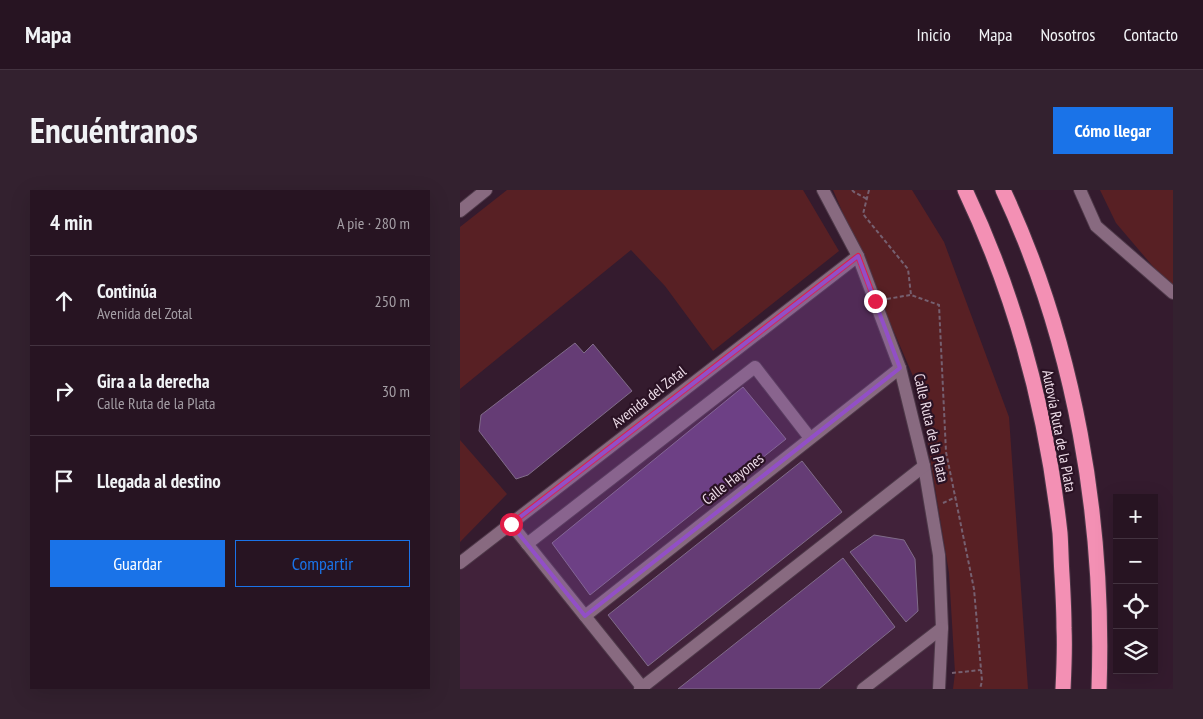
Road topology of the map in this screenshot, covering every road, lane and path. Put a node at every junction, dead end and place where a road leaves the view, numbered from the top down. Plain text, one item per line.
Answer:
1 (486, 190) edge
2 (823, 190) edge
3 (852, 190) edge
4 (869, 190) edge
5 (965, 190) edge
6 (1003, 190) edge
7 (1080, 190) edge
8 (867, 199) junction
9 (460, 210) edge
10 (858, 256) junction
11 (1173, 292) edge
12 (911, 294) junction
13 (875, 301) junction
14 (900, 368) junction
15 (810, 438) junction
16 (924, 466) junction
17 (511, 524) junction
18 (527, 544) junction
19 (460, 563) edge
20 (585, 616) junction
21 (942, 628) junction
22 (981, 670) junction
23 (940, 674) junction
24 (641, 688) edge
25 (863, 689) edge
26 (939, 689) edge
27 (980, 689) edge
28 (1063, 689) edge
29 (1099, 689) edge

1 - 9 street
2 - 10 street, Calle Ruta de la Plata
3 - 8 path
4 - 8 path
5 - 28 highway, Autovía Ruta de la Plata
6 - 29 highway, Autovía Ruta de la Plata
7 - 11 street
8 - 12 path
10 - 13 street, Calle Ruta de la Plata
10 - 17 street, Avenida del Zotal
12 - 13 path
12 - 22 path
13 - 14 street, Calle Ruta de la Plata
14 - 15 street, Calle Hayones
14 - 16 street, Calle Ruta de la Plata
15 - 18 street
15 - 20 street, Calle Hayones
16 - 21 street, Calle Ruta de la Plata
16 - 24 street
17 - 18 street
17 - 19 street, Avenida del Zotal
18 - 20 street
20 - 24 street
21 - 23 street, Calle Ruta de la Plata
21 - 25 street
22 - 23 path
22 - 27 path
23 - 26 street, Calle Ruta de la Plata

